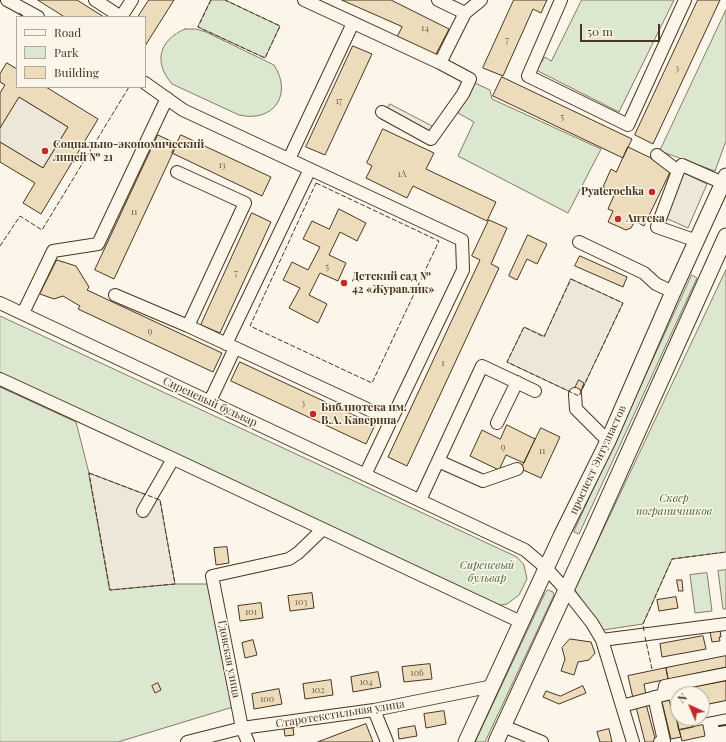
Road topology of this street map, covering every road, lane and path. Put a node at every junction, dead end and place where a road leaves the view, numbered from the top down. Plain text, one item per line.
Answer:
1 (7, 0) edge
2 (95, 0) edge
3 (132, 0) edge
4 (304, 0) edge
5 (438, 0) edge
6 (482, 0) edge
7 (561, 0) edge
8 (685, 0) edge
9 (465, 13) junction
10 (36, 16) edge
11 (119, 16) edge
12 (122, 16) edge
13 (353, 23) junction
14 (440, 63) junction
15 (146, 85) edge
16 (167, 98) junction
17 (382, 112) dead end
18 (657, 155) dead end
19 (289, 159) junction
20 (310, 168) junction
21 (678, 171) junction
22 (178, 172) dead end
23 (724, 180) edge
24 (726, 236) edge
25 (697, 241) junction
26 (578, 242) dead end
27 (673, 292) junction
28 (115, 294) dead end
29 (0, 303) edge
30 (23, 313) junction
31 (188, 326) junction
32 (231, 346) junction
33 (0, 379) edge
34 (517, 382) junction
35 (534, 391) dead end
36 (575, 394) dead end
37 (210, 401) junction
38 (391, 420) junction
39 (497, 423) dead end
40 (608, 441) junction
41 (173, 459) junction
42 (438, 461) junction
43 (517, 469) dead end
44 (365, 475) junction
45 (420, 500) junction
46 (142, 511) dead end
47 (323, 528) junction
48 (546, 568) junction
49 (566, 590) junction
50 (521, 622) junction
51 (726, 624) edge
52 (602, 640) junction
53 (726, 674) edge
54 (493, 686) junction
55 (670, 693) edge
56 (659, 696) junction
57 (622, 706) junction
58 (726, 707) edge
59 (374, 710) junction
60 (710, 710) edge
61 (503, 726) junction
62 (242, 728) junction
63 (666, 740) edge
64 (187, 742) edge
65 (248, 742) edge
66 (387, 742) edge
67 (466, 742) edge
68 (496, 742) edge
69 (542, 742) edge
70 (633, 742) edge

1 - 10 street
2 - 11 street
3 - 12 street
4 - 13 street
5 - 9 street
6 - 9 street
7 - 8 street
9 - 14 street
13 - 14 street
13 - 19 street
14 - 17 street
15 - 16 street
16 - 19 street
16 - 30 street
18 - 21 street
19 - 20 street
20 - 32 street
20 - 38 street
21 - 23 street
21 - 25 street
22 - 31 street
23 - 25 main road, проспект Энтузиастов
24 - 49 main road
25 - 27 main road, проспект Энтузиастов
26 - 27 street
27 - 40 main road, проспект Энтузиастов
28 - 31 street
29 - 30 street, Сиреневый бульвар
30 - 37 street, Сиреневый бульвар
31 - 32 street
32 - 37 street
32 - 38 street
33 - 41 street
34 - 35 street
34 - 39 street
34 - 42 street
36 - 40 street
37 - 44 street, Сиреневый бульвар
38 - 44 street
40 - 48 main road, проспект Энтузиастов
41 - 46 street
41 - 47 street
42 - 43 street
42 - 45 street
44 - 45 street, Сиреневый бульвар
45 - 48 street, Сиреневый бульвар
47 - 50 street
47 - 62 street, Гдовская улица
48 - 49 street, Сиреневый бульвар
48 - 50 main road, проспект Энтузиастов
49 - 52 street, Сиреневый бульвар
49 - 61 main road
50 - 54 main road, проспект Энтузиастов
51 - 52 street
52 - 57 street, Сиреневый бульвар
53 - 56 street
54 - 59 street, Старотекстильная улица
54 - 67 main road, проспект Энтузиастов
55 - 56 street
56 - 57 street
56 - 63 street
57 - 70 street, Сиреневый бульвар
58 - 60 street
59 - 62 street, Старотекстильная улица
59 - 66 street
61 - 68 main road
61 - 69 street
62 - 64 street, Старотекстильная улица
62 - 65 street, Гдовская улица

